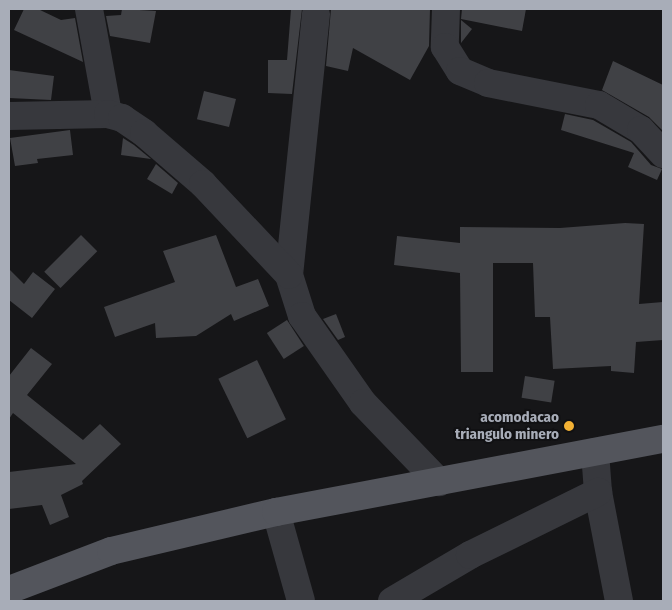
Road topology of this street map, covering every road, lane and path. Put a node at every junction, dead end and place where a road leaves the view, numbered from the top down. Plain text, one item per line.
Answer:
1 (89, 9) edge
2 (446, 9) edge
3 (316, 14) dead end
4 (108, 114) junction
5 (9, 116) edge
6 (663, 154) edge
7 (289, 275) junction
8 (663, 439) edge
9 (595, 452) junction
10 (439, 482) junction
11 (598, 492) junction
12 (276, 512) junction
13 (9, 590) edge
14 (301, 601) edge
15 (392, 601) edge
16 (619, 601) edge

1 - 4 street
2 - 6 street
3 - 7 street
4 - 5 street
4 - 7 street
7 - 10 street
8 - 9 main road
9 - 10 main road
9 - 11 street
10 - 12 main road
11 - 15 street
11 - 16 street
12 - 13 main road
12 - 14 street

